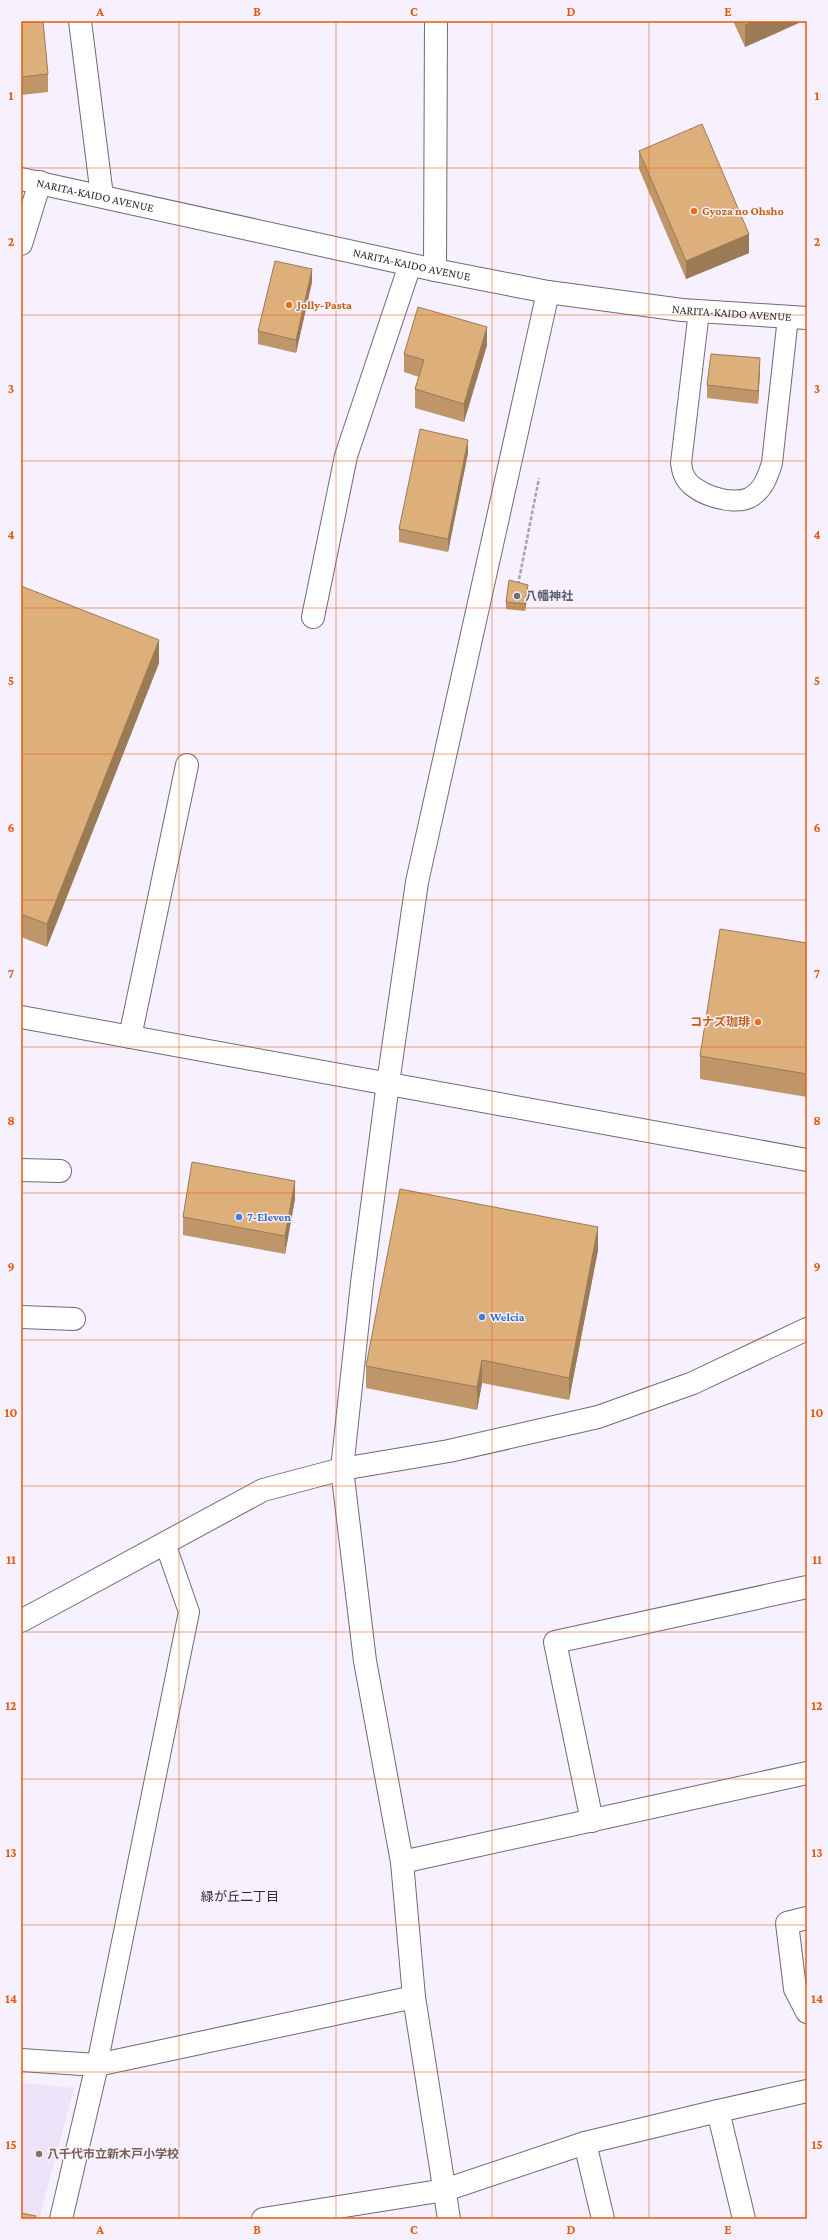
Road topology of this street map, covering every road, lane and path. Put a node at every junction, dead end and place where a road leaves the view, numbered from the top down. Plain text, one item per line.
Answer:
1 (80, 21) edge
2 (436, 21) edge
3 (30, 180) edge
4 (102, 196) junction
5 (21, 244) edge
6 (410, 265) junction
7 (435, 270) junction
8 (548, 292) junction
9 (699, 311) junction
10 (797, 317) edge
11 (313, 617) dead end
12 (187, 765) dead end
13 (21, 1017) edge
14 (130, 1037) junction
15 (388, 1083) junction
16 (807, 1160) edge
17 (21, 1170) edge
18 (60, 1171) dead end
19 (21, 1317) edge
20 (74, 1319) dead end
21 (807, 1328) edge
22 (342, 1469) junction
23 (165, 1542) junction
24 (807, 1587) edge
25 (21, 1621) edge
26 (807, 1773) edge
27 (592, 1821) junction
28 (402, 1862) junction
29 (807, 1918) edge
30 (414, 1997) junction
31 (807, 2012) edge
32 (21, 2060) edge
33 (97, 2065) junction
34 (807, 2091) edge
35 (718, 2111) junction
36 (585, 2143) junction
37 (445, 2190) junction
38 (61, 2219) edge
39 (262, 2219) edge
40 (449, 2219) edge
41 (603, 2219) edge
42 (744, 2219) edge

1 - 4 main road
2 - 7 main road
3 - 4 main road, NARITA-KAIDO AVENUE
3 - 5 main road
4 - 6 main road, NARITA-KAIDO AVENUE
6 - 7 main road, NARITA-KAIDO AVENUE
6 - 11 main road
7 - 8 main road, NARITA-KAIDO AVENUE
8 - 9 main road, NARITA-KAIDO AVENUE
8 - 15 main road
9 - 10 main road, NARITA-KAIDO AVENUE
9 - 10 lane
12 - 14 main road
13 - 14 main road
14 - 15 main road
15 - 16 main road
15 - 22 main road
17 - 18 main road
19 - 20 main road
21 - 22 main road
22 - 23 main road
22 - 28 main road
23 - 25 main road
23 - 33 lane
24 - 27 main road
26 - 27 main road
27 - 28 main road
28 - 30 main road
29 - 31 main road
30 - 33 main road
30 - 37 main road
32 - 33 main road
33 - 38 main road
34 - 35 main road
35 - 36 main road
35 - 42 main road
36 - 37 main road
36 - 41 main road
37 - 39 main road
37 - 40 main road

